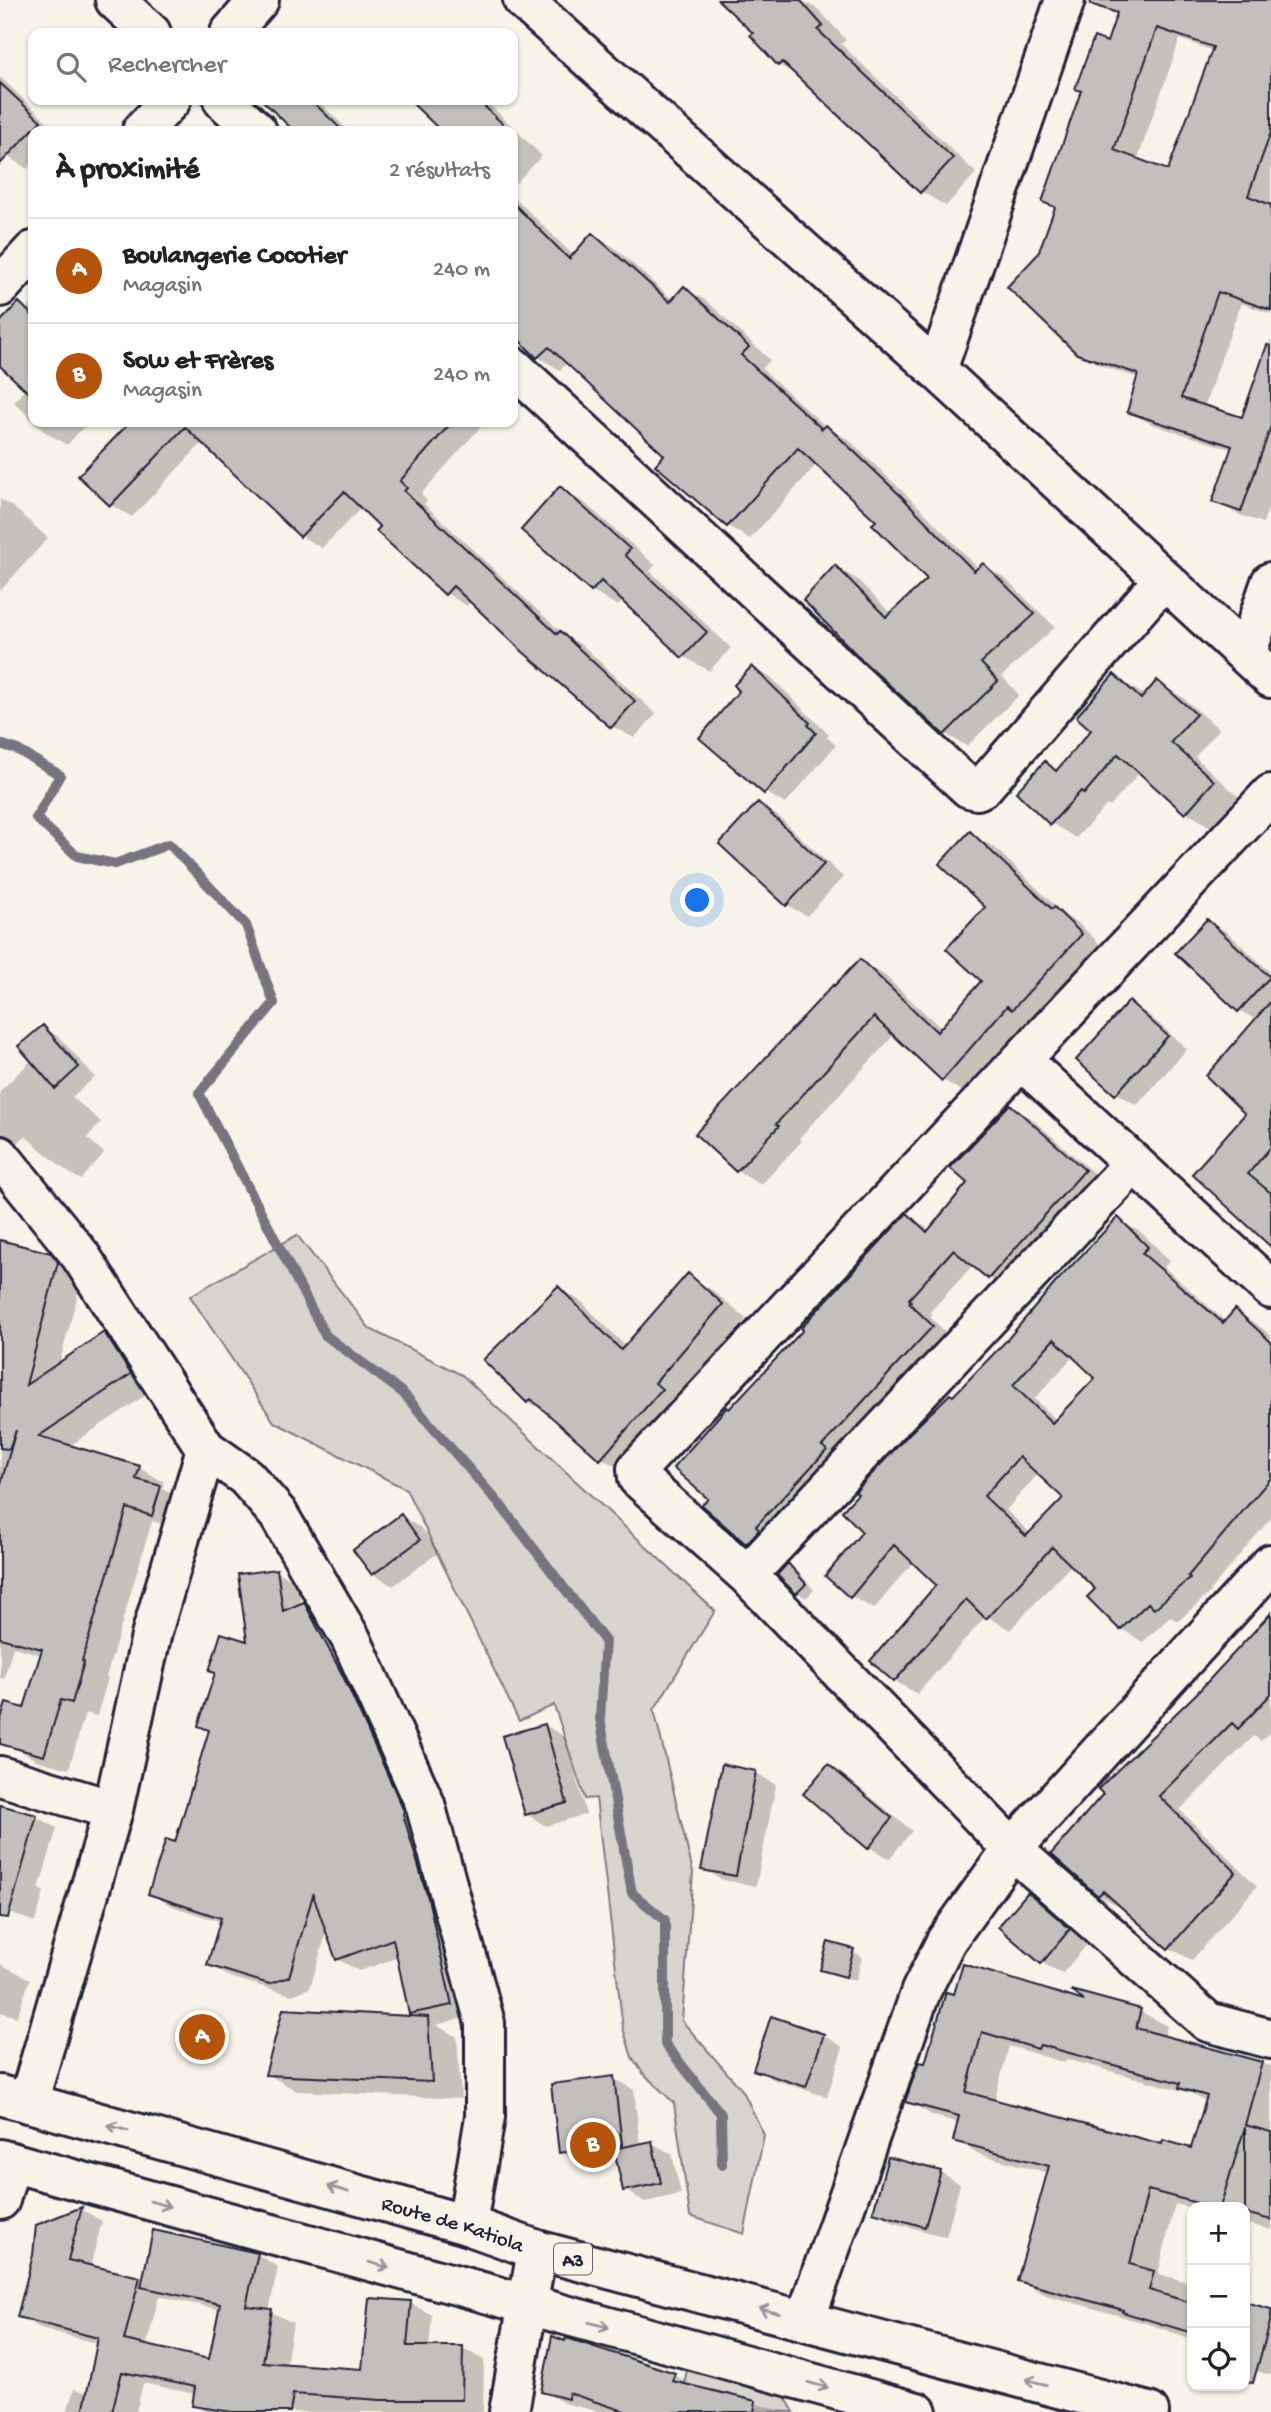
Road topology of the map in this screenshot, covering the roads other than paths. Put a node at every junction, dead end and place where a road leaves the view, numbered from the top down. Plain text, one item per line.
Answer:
1 (115, 0) edge
2 (258, 0) edge
3 (523, 0) edge
4 (1065, 0) edge
5 (146, 28) edge
6 (234, 28) edge
7 (166, 105) edge
8 (228, 105) edge
9 (147, 126) edge
10 (252, 126) edge
11 (28, 256) edge
12 (0, 287) edge
13 (937, 370) junction
14 (518, 372) edge
15 (1163, 579) junction
16 (1271, 582) edge
17 (1258, 667) edge
18 (1271, 794) edge
19 (1021, 1060) junction
20 (0, 1156) edge
21 (1134, 1163) junction
22 (1271, 1289) edge
23 (206, 1449) junction
24 (1271, 1564) edge
25 (747, 1575) junction
26 (0, 1776) edge
27 (113, 1810) junction
28 (1012, 1849) junction
29 (1271, 2039) edge
30 (14, 2099) edge
31 (5, 2161) edge
32 (0, 2200) edge
33 (467, 2225) junction
34 (537, 2250) junction
35 (527, 2306) junction
36 (805, 2320) junction
37 (509, 2412) edge
38 (917, 2412) edge
39 (1149, 2412) edge

1 - 5 main road
2 - 6 main road
3 - 13 main road
4 - 13 main road
7 - 9 main road
8 - 10 main road
11 - 12 main road
13 - 15 main road
14 - 15 main road
15 - 17 main road
16 - 17 main road
18 - 19 main road
19 - 21 main road
19 - 25 main road
20 - 23 main road
21 - 22 main road
21 - 25 main road
23 - 27 main road
23 - 33 main road
24 - 28 main road
25 - 28 main road
26 - 27 main road
27 - 30 main road
28 - 29 main road
28 - 36 main road
33 -> 30 main road, Route de Katiola / A3
31 - 32 main road
31 -> 35 main road
33 - 34 main road, Route de Katiola / A3
34 - 35 main road
36 -> 34 main road, Route de Katiola / A3
35 - 37 main road
35 -> 38 main road
39 -> 36 main road, Route de Katiola / A3

